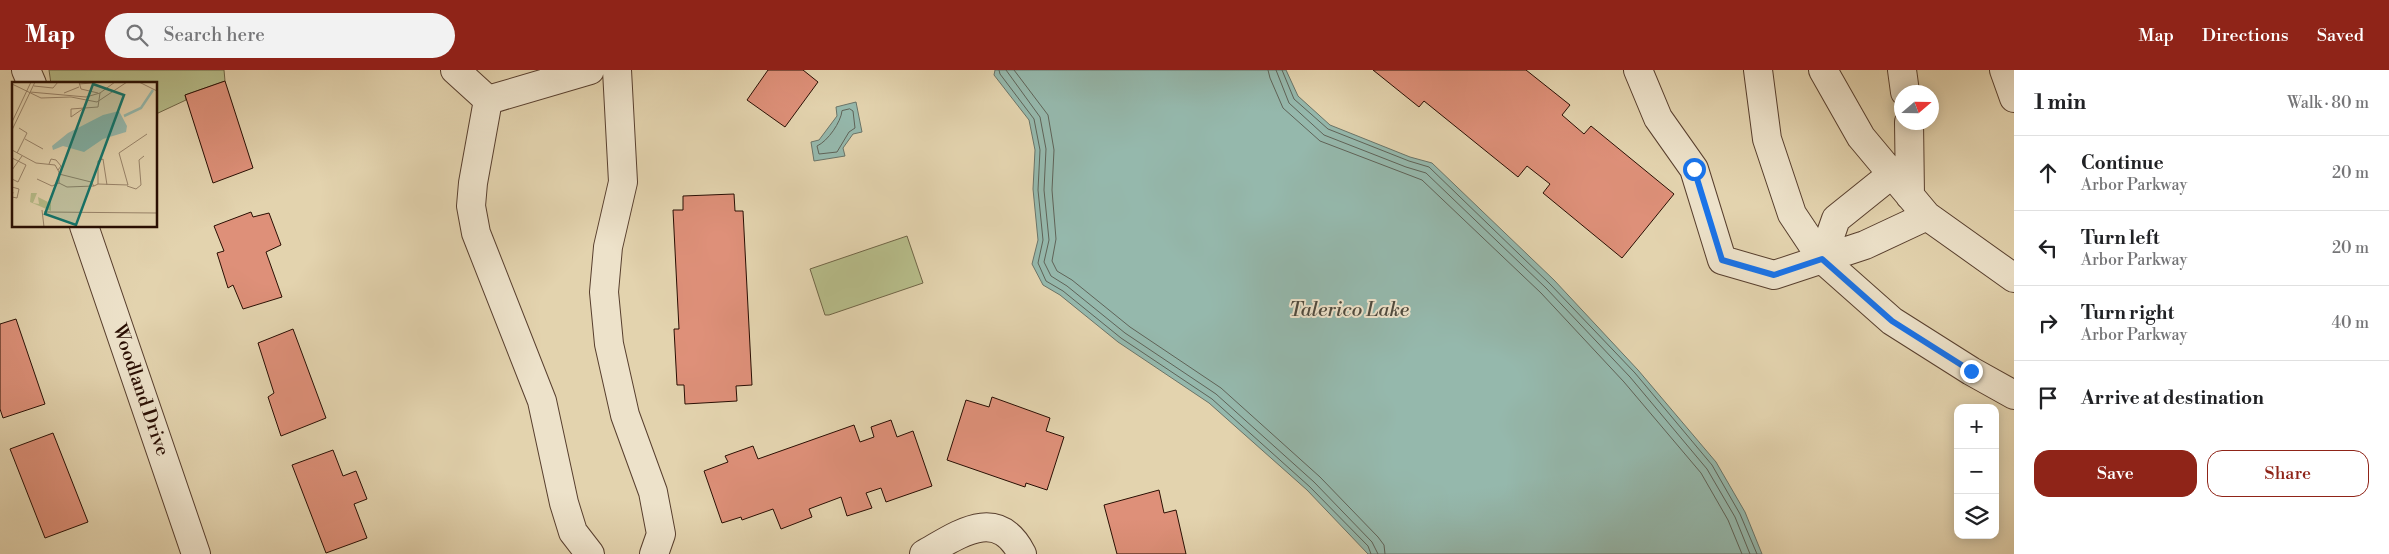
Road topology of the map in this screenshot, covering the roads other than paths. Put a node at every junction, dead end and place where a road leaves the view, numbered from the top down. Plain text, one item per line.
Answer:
1 (26, 70) edge
2 (455, 70) edge
3 (590, 70) edge
4 (617, 70) edge
5 (1758, 70) edge
6 (1823, 70) edge
7 (1902, 70) edge
8 (2004, 70) edge
9 (1636, 73) edge
10 (31, 82) edge
11 (1904, 85) edge
12 (2014, 98) edge
13 (488, 100) junction
14 (1910, 130) edge
15 (1892, 174) junction
16 (1919, 206) junction
17 (85, 228) edge
18 (1822, 259) junction
19 (2014, 278) edge
20 (2014, 394) edge
21 (196, 554) edge
22 (590, 554) edge
23 (654, 554) edge
24 (924, 554) edge
25 (1022, 554) edge

1 - 10 street
2 - 13 street
3 - 13 street
4 - 23 street
5 - 18 street
6 - 15 street
7 - 11 street
8 - 12 street
9 - 18 street
13 - 22 street
14 - 16 street
15 - 16 street
15 - 18 street
16 - 18 street
16 - 19 street
17 - 21 street, Woodland Drive
18 - 20 street
24 - 25 street

